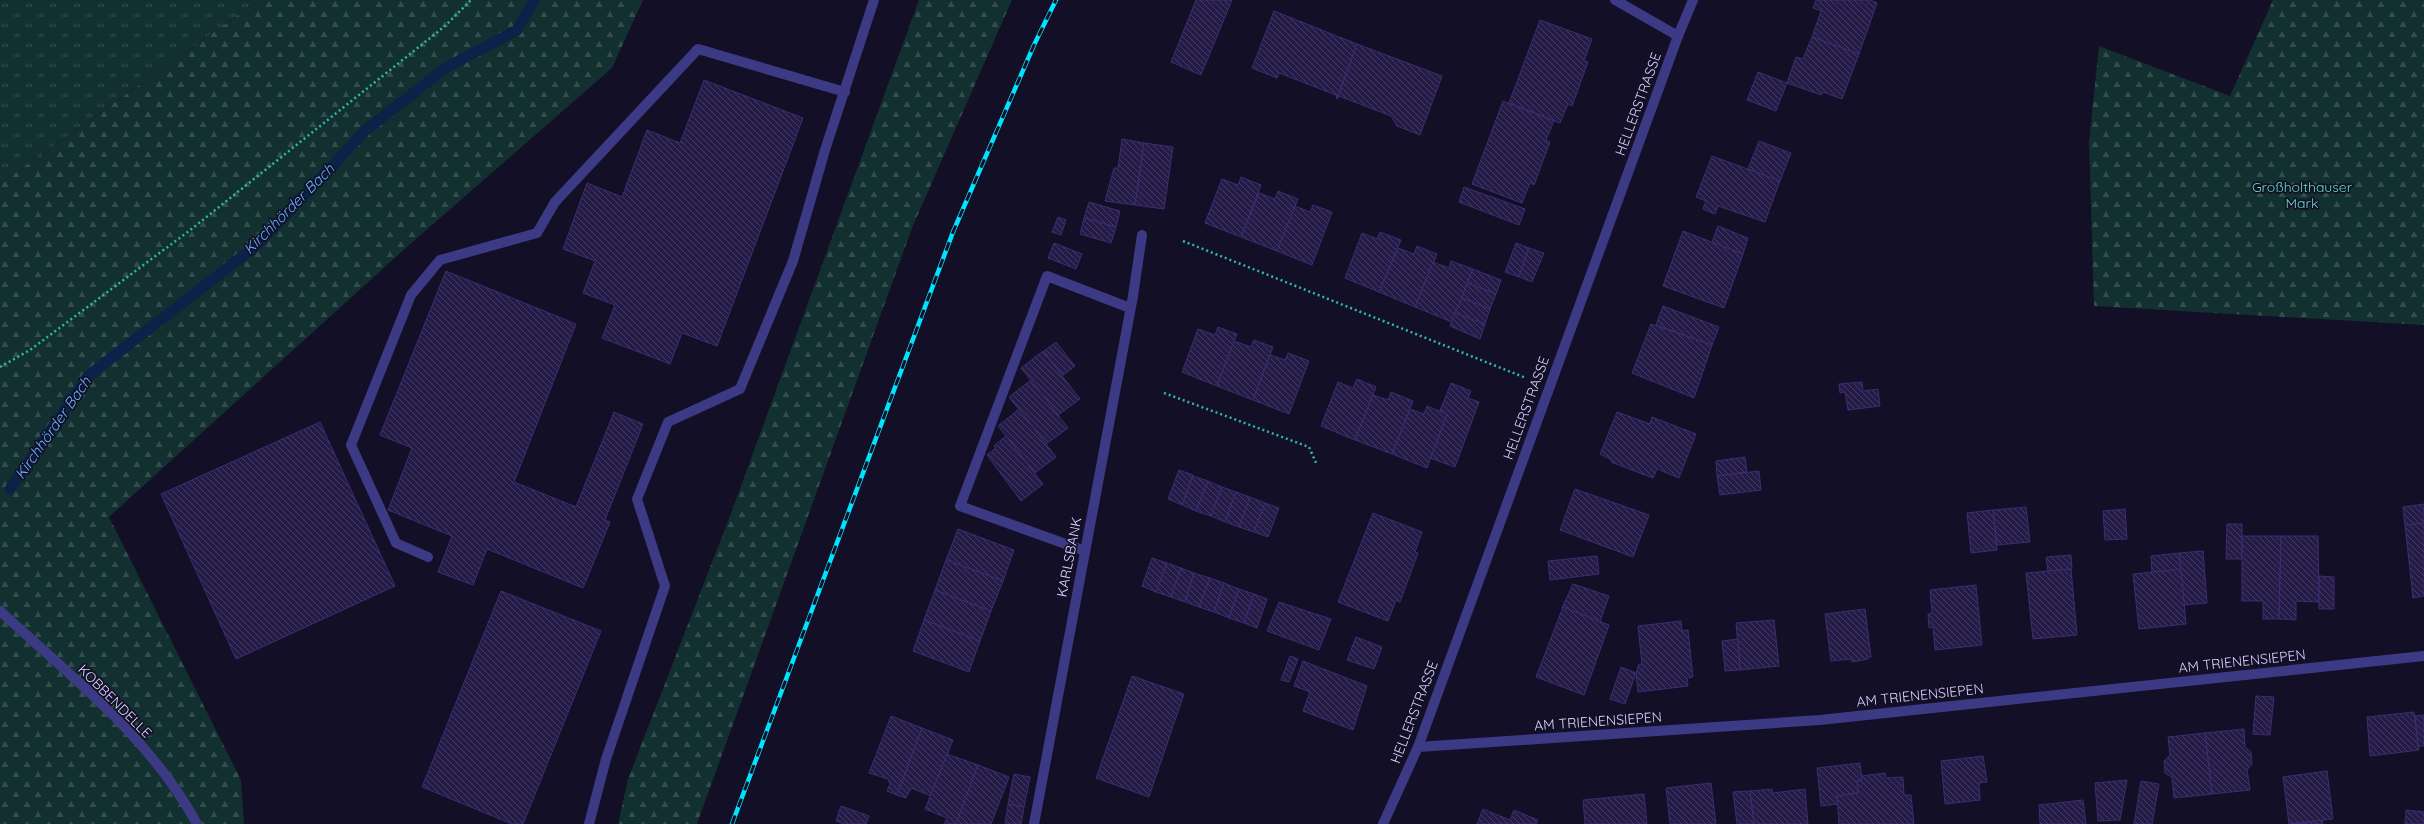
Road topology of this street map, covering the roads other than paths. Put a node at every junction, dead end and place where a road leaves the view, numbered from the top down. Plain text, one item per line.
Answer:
1 (874, 0) edge
2 (1615, 0) edge
3 (1693, 0) edge
4 (1678, 36) junction
5 (845, 92) junction
6 (1142, 236) dead end
7 (1130, 308) junction
8 (1085, 551) junction
9 (428, 557) dead end
10 (0, 610) edge
11 (2424, 656) edge
12 (1418, 747) junction
13 (197, 824) edge
14 (590, 824) edge
15 (1034, 824) edge
16 (1383, 824) edge

1 - 5 street
2 - 4 street
3 - 4 street, HELLERSTRASSE
4 - 12 street, HELLERSTRASSE
5 - 9 street
5 - 14 street
6 - 7 street, KARLSBANK
7 - 8 street, KARLSBANK
7 - 8 street
8 - 15 street, KARLSBANK
10 - 13 street, KOBBENDELLE
11 - 12 street, AM TRIENENSIEPEN
12 - 16 street, HELLERSTRASSE

